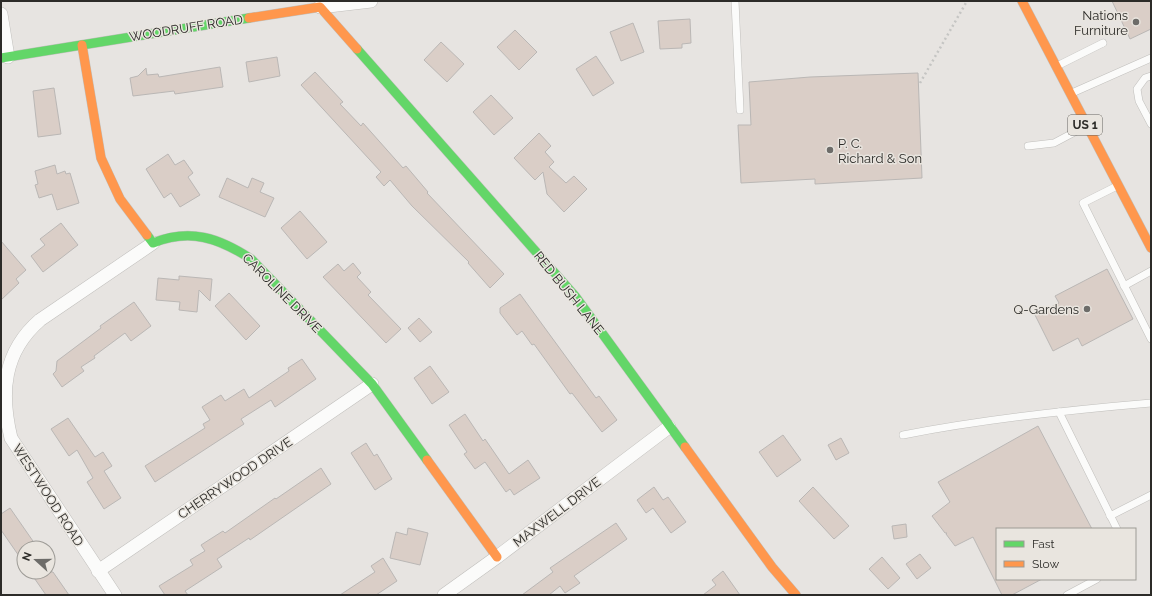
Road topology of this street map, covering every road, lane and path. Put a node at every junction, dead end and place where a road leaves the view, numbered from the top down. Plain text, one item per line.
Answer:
1 (371, 1) edge
2 (735, 1) edge
3 (967, 1) edge
4 (1025, 2) edge
5 (320, 7) junction
6 (1, 14) edge
7 (1103, 43) dead end
8 (82, 45) junction
9 (5, 57) edge
10 (1151, 58) edge
11 (1055, 67) junction
12 (1151, 76) edge
13 (920, 83) dead end
14 (1070, 94) junction
15 (740, 110) dead end
16 (1151, 124) edge
17 (1086, 126) junction
18 (1028, 146) dead end
19 (1119, 186) junction
20 (153, 243) junction
21 (1151, 248) edge
22 (1151, 271) edge
23 (1124, 286) junction
24 (1151, 339) edge
25 (372, 384) junction
26 (1151, 403) edge
27 (1059, 412) junction
28 (669, 427) junction
29 (902, 435) dead end
30 (1151, 494) edge
31 (1110, 516) junction
32 (1116, 528) edge
33 (497, 557) junction
34 (98, 571) junction
35 (1095, 580) edge
36 (115, 595) edge
37 (444, 595) edge
38 (796, 595) edge
39 (1067, 595) edge

1 - 5 street, WOODRUFF ROAD
2 - 15 lane
3 - 13 path
4 - 11 street, US 1
5 - 8 street, WOODRUFF ROAD
5 - 28 street, RED BUSH LANE
6 - 9 street
7 - 11 lane
8 - 9 street, WOODRUFF ROAD
8 - 20 street
10 - 14 lane
11 - 14 street, US 1
12 - 16 lane
14 - 17 street, US 1
17 - 18 lane
17 - 19 street, US 1
19 - 21 street, US 1
19 - 23 lane
20 - 25 street, CAROLINE DRIVE
20 - 34 street, WESTWOOD ROAD
22 - 23 lane
23 - 24 lane
25 - 33 street, CAROLINE DRIVE
25 - 34 street, CHERRYWOOD DRIVE
26 - 27 lane
27 - 29 lane
27 - 31 lane
28 - 33 street, MAXWELL DRIVE
28 - 38 street, RED BUSH LANE
30 - 31 lane
31 - 32 lane
33 - 37 street, MAXWELL DRIVE
34 - 36 street, WESTWOOD ROAD
35 - 39 lane

